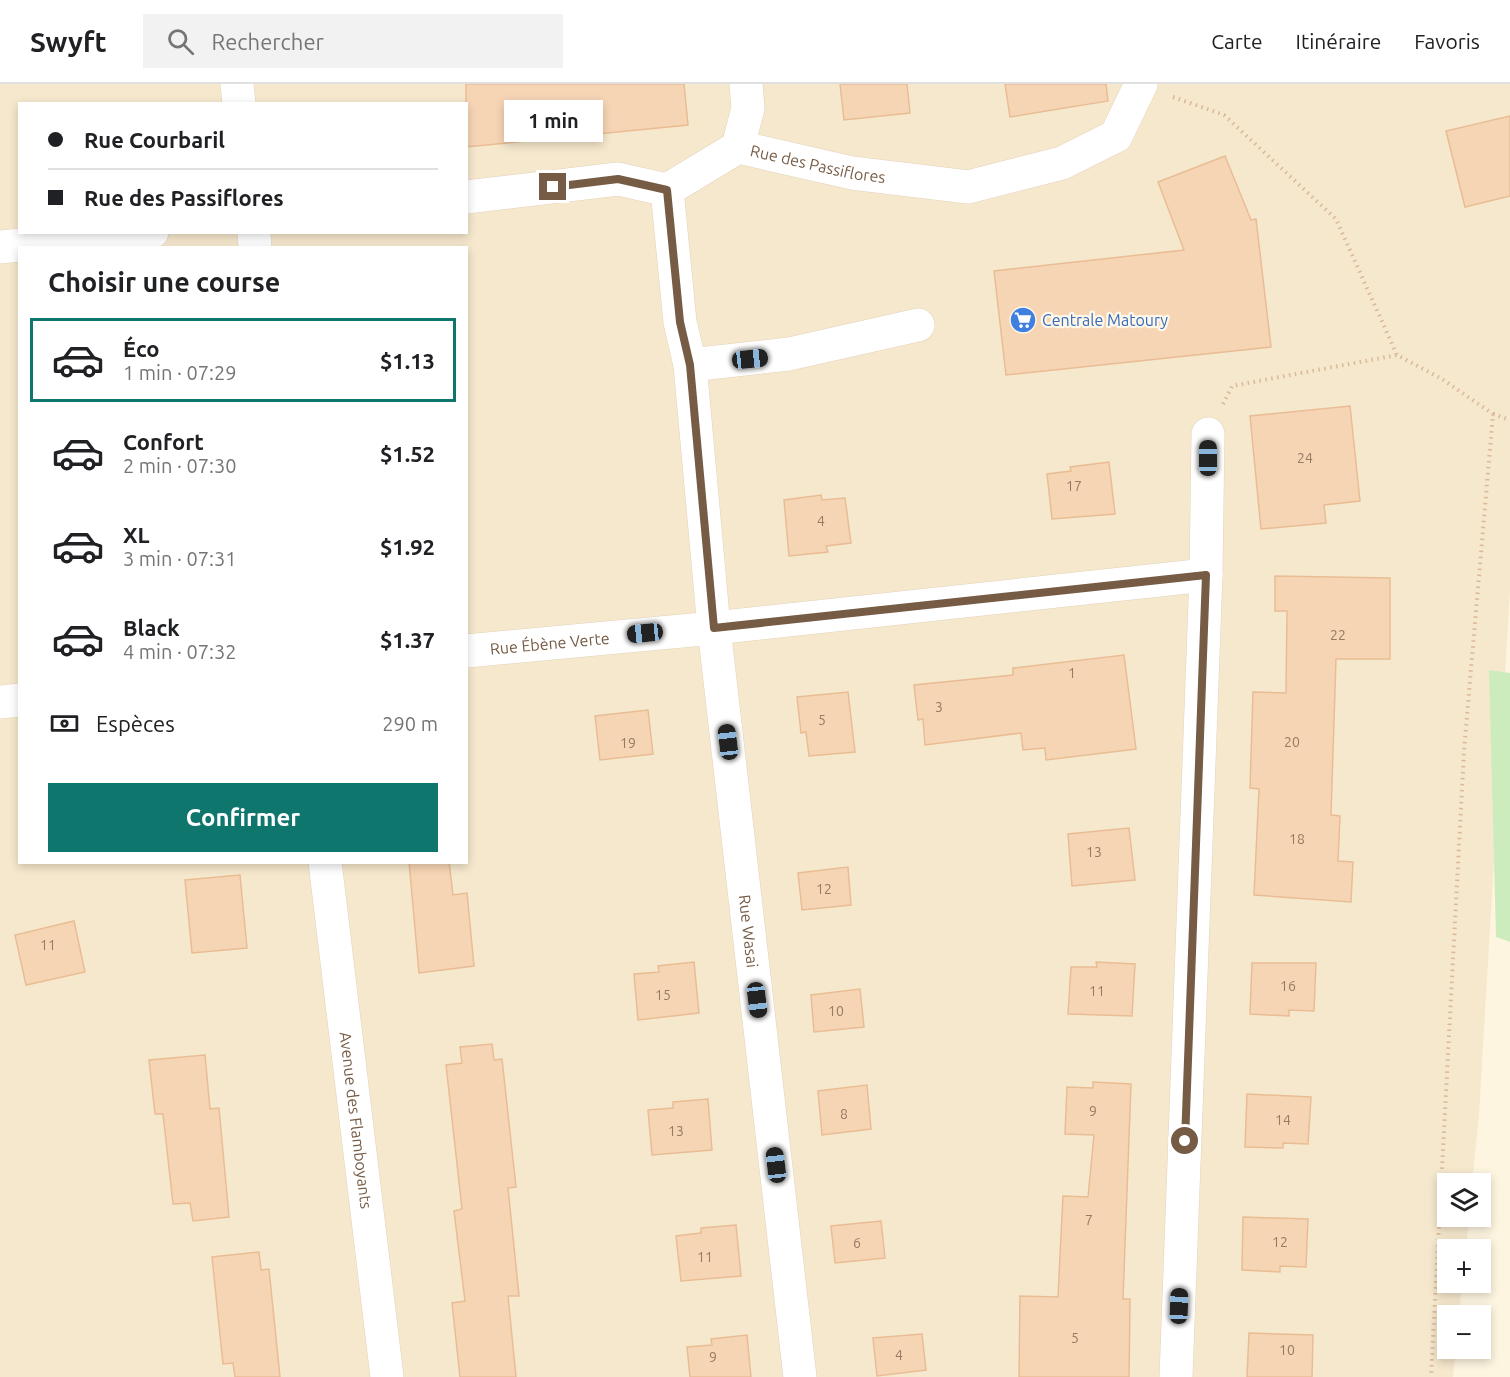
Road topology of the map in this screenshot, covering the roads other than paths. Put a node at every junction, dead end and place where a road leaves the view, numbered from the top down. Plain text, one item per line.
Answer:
1 (237, 84) edge
2 (746, 84) edge
3 (1141, 85) edge
4 (239, 102) edge
5 (738, 147) junction
6 (667, 190) junction
7 (468, 197) edge
8 (132, 234) edge
9 (0, 247) edge
10 (918, 325) dead end
11 (690, 365) junction
12 (1208, 434) road end
13 (1206, 575) junction
14 (714, 628) junction
15 (468, 651) edge
16 (18, 700) edge
17 (0, 702) edge
18 (325, 864) edge
19 (387, 1377) edge
20 (800, 1377) edge
21 (1176, 1377) edge

1 - 4 street
2 - 5 street
3 - 5 street, Rue des Passiflores
5 - 6 street, Rue des Passiflores
6 - 7 street
6 - 11 street, Rue Wasai
8 - 9 street
10 - 11 street
11 - 14 street, Rue Wasai
12 - 13 street
13 - 14 street, Rue Ébène Verte
13 - 21 street
14 - 15 street, Rue Ébène Verte
14 - 20 street, Rue Wasai
16 - 17 street
18 - 19 street, Avenue des Flamboyants

